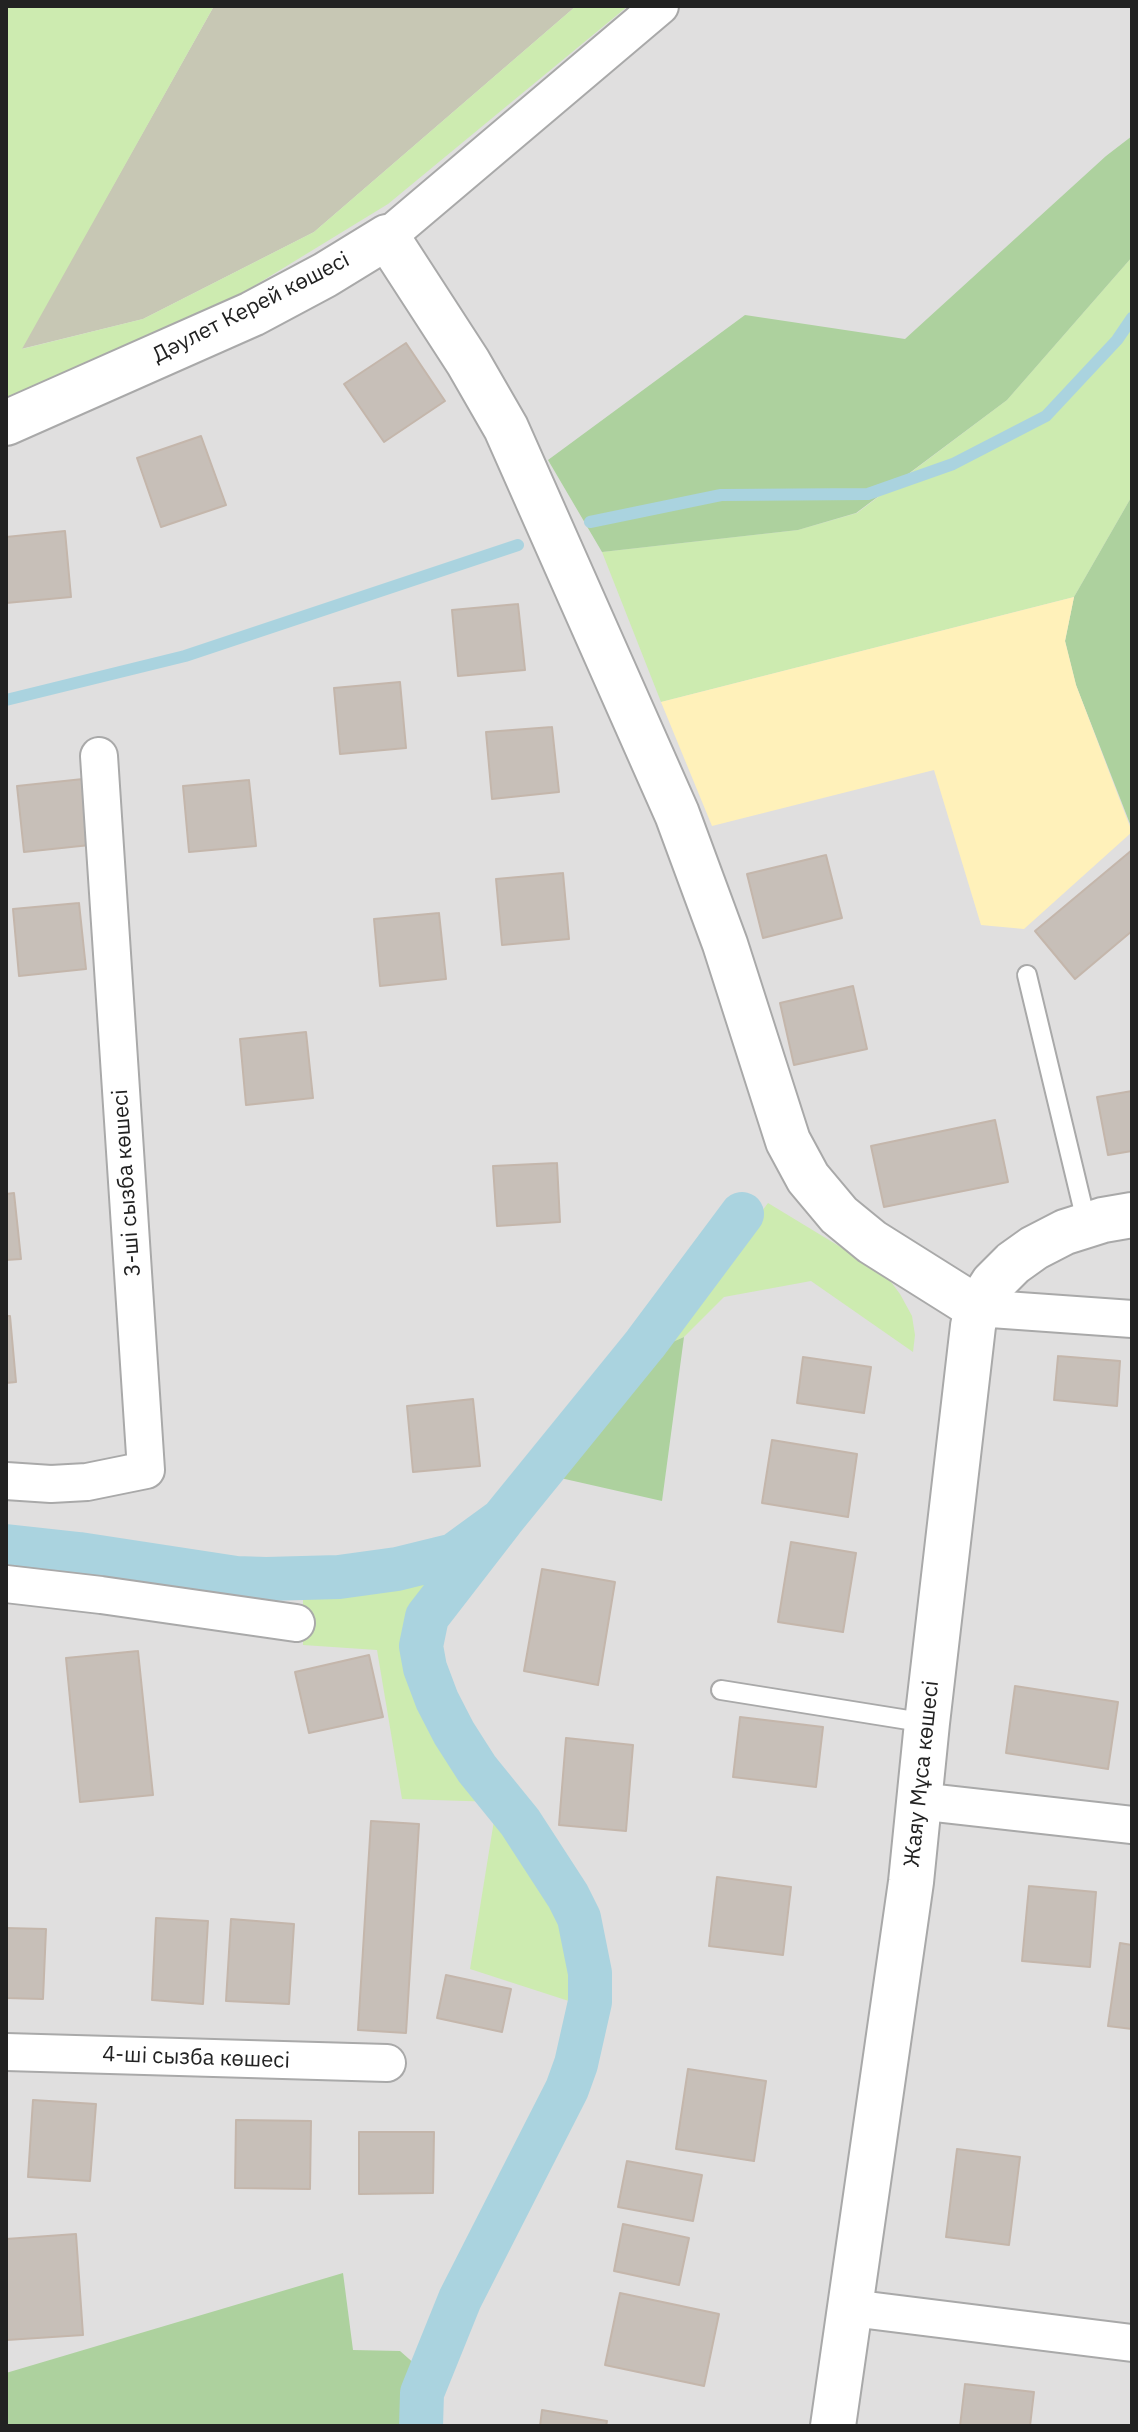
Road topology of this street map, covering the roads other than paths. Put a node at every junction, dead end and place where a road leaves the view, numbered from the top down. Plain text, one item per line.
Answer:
1 (660, 6) edge
2 (387, 237) junction
3 (6, 423) edge
4 (99, 756) dead end
5 (1027, 975) dead end
6 (1132, 1215) edge
7 (1087, 1225) junction
8 (977, 1308) junction
9 (1132, 1319) edge
10 (6, 1481) edge
11 (6, 1584) edge
12 (296, 1623) dead end
13 (721, 1690) dead end
14 (927, 1723) junction
15 (918, 1801) junction
16 (1132, 1825) edge
17 (6, 2052) edge
18 (387, 2063) dead end
19 (851, 2308) junction
20 (1132, 2343) edge
21 (833, 2426) edge

1 - 2 street, Дәулет Керей көшесі
2 - 3 street, Дәулет Керей көшесі
2 - 8 street
4 - 10 street, 3-ші сызба көшесі
5 - 7 lane
6 - 7 street, Жаяу Мұса көшесі
7 - 8 street, Жаяу Мұса көшесі
8 - 9 street
8 - 14 street, Жаяу Мұса көшесі
11 - 12 street
13 - 14 lane
14 - 15 street, Жаяу Мұса көшесі
15 - 16 street
15 - 19 street, Жаяу Мұса көшесі
17 - 18 street, 4-ші сызба көшесі
19 - 20 street
19 - 21 street, Жаяу Мұса көшесі

